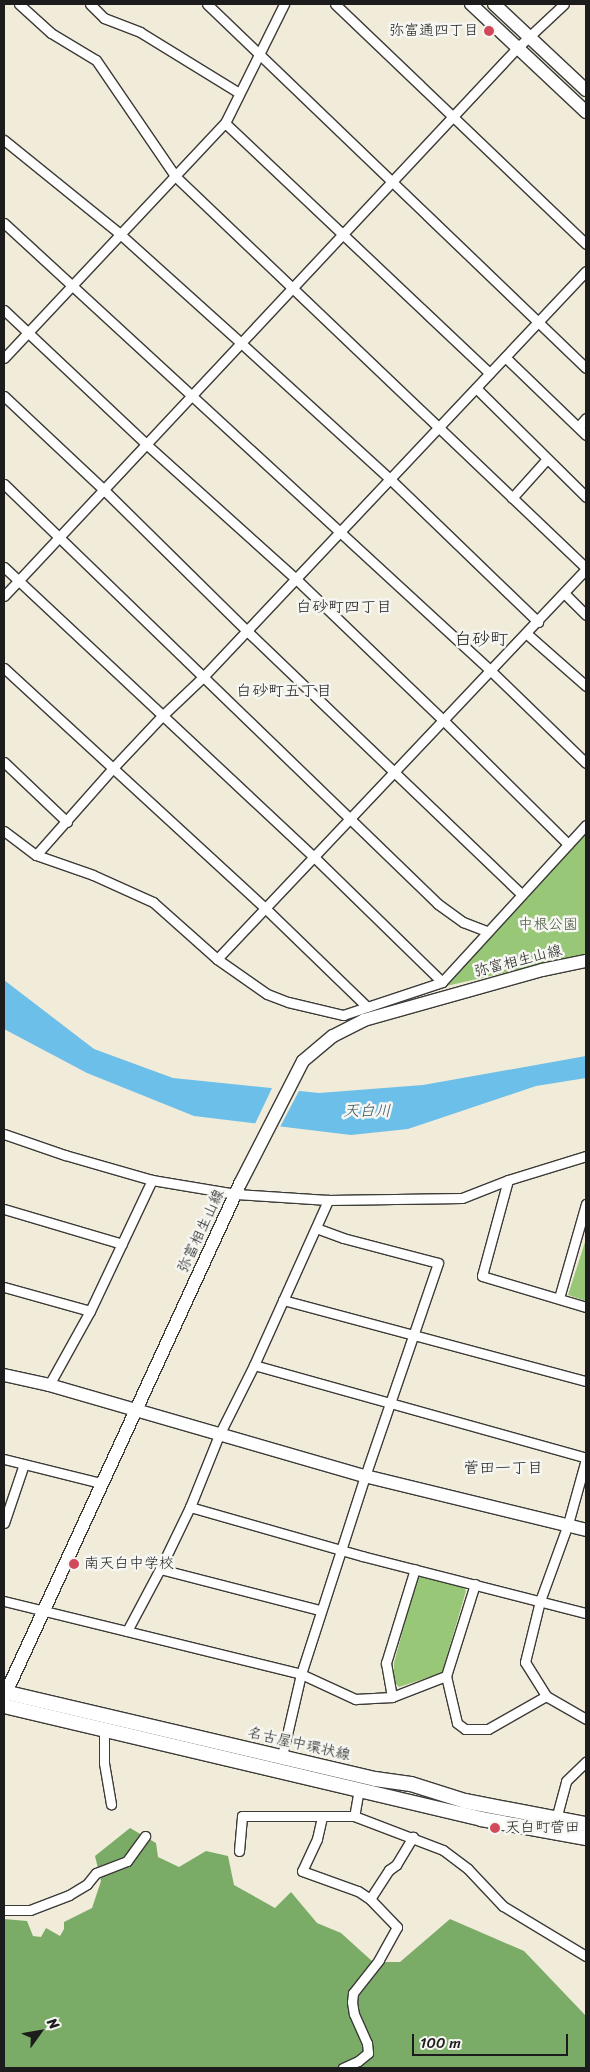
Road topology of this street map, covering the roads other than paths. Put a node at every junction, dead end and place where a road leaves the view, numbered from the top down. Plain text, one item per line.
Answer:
1 (19, 4) edge
2 (90, 4) edge
3 (206, 4) edge
4 (284, 4) edge
5 (335, 4) edge
6 (471, 4) edge
7 (494, 4) edge
8 (564, 4) edge
9 (528, 36) junction
10 (516, 48) junction
11 (258, 54) junction
12 (586, 90) edge
13 (240, 93) junction
14 (586, 112) edge
15 (452, 116) junction
16 (225, 123) junction
17 (4, 140) edge
18 (175, 176) junction
19 (390, 182) junction
20 (4, 223) edge
21 (120, 234) junction
22 (342, 234) junction
23 (586, 244) edge
24 (586, 271) edge
25 (72, 286) junction
26 (292, 288) junction
27 (4, 310) edge
28 (538, 322) junction
29 (28, 332) junction
30 (241, 342) junction
31 (505, 357) junction
32 (4, 358) edge
33 (586, 368) edge
34 (490, 373) junction
35 (476, 388) junction
36 (4, 396) edge
37 (191, 396) junction
38 (586, 418) edge
39 (578, 427) junction
40 (438, 428) junction
41 (586, 435) edge
42 (146, 444) junction
43 (547, 458) junction
44 (390, 480) junction
45 (4, 484) edge
46 (103, 489) junction
47 (586, 497) edge
48 (512, 498) junction
49 (339, 533) junction
50 (59, 537) junction
51 (4, 567) edge
52 (586, 569) edge
53 (296, 579) junction
54 (18, 581) junction
55 (564, 593) junction
56 (4, 596) edge
57 (586, 615) edge
58 (538, 622) junction
59 (247, 631) junction
60 (527, 634) junction
61 (4, 668) edge
62 (491, 671) junction
63 (203, 677) junction
64 (586, 686) edge
65 (162, 716) junction
66 (444, 721) junction
67 (4, 762) edge
68 (586, 763) edge
69 (112, 769) junction
70 (394, 773) junction
71 (351, 818) junction
72 (67, 822) junction
73 (586, 825) edge
74 (4, 831) edge
75 (568, 844) junction
76 (36, 855) junction
77 (314, 857) junction
78 (521, 894) junction
79 (265, 908) junction
80 (486, 931) junction
81 (217, 959) junction
82 (586, 961) edge
83 (442, 982) junction
84 (367, 1007) junction
85 (4, 1134) edge
86 (586, 1156) edge
87 (152, 1180) junction
88 (508, 1180) junction
89 (238, 1189) junction
90 (328, 1200) junction
91 (586, 1204) edge
92 (4, 1210) edge
93 (316, 1228) junction
94 (122, 1244) junction
95 (4, 1287) edge
96 (559, 1298) junction
97 (283, 1300) junction
98 (586, 1307) edge
99 (90, 1311) junction
100 (412, 1336) junction
101 (254, 1365) junction
102 (4, 1374) edge
103 (586, 1381) edge
104 (49, 1385) junction
105 (389, 1403) junction
106 (136, 1410) junction
107 (219, 1435) junction
108 (4, 1458) edge
109 (586, 1458) edge
110 (24, 1464) junction
111 (364, 1476) junction
112 (101, 1483) junction
113 (190, 1507) junction
114 (4, 1523) edge
115 (568, 1524) junction
116 (586, 1530) edge
117 (341, 1550) junction
118 (160, 1569) junction
119 (415, 1569) junction
120 (475, 1584) junction
121 (4, 1601) edge
122 (540, 1601) junction
123 (44, 1610) junction
124 (320, 1610) junction
125 (586, 1613) edge
126 (127, 1631) junction
127 (301, 1674) junction
128 (446, 1676) junction
129 (546, 1696) junction
130 (4, 1697) edge
131 (392, 1697) junction
132 (586, 1718) edge
133 (104, 1730) junction
134 (282, 1756) junction
135 (586, 1762) edge
136 (359, 1789) junction
137 (111, 1804) dead end
138 (354, 1816) junction
139 (322, 1817) junction
140 (556, 1820) junction
141 (586, 1824) edge
142 (145, 1836) dead end
143 (413, 1837) junction
144 (586, 1838) edge
145 (239, 1852) dead end
146 (370, 1899) junction
147 (4, 1910) edge
148 (586, 1956) edge
149 (343, 2068) edge

1 - 18 street
2 - 13 street
3 - 11 street
4 - 11 street
5 - 15 street
6 - 10 street
7 - 9 street
8 - 9 street
9 - 10 street
9 - 12 street
10 - 14 street
10 - 15 street
11 - 13 street
11 - 19 street
13 - 16 street
15 - 19 street
15 - 23 street
16 - 18 street
16 - 22 street
17 - 21 street
18 - 21 street
18 - 26 street
19 - 22 street
19 - 28 street
20 - 25 street
21 - 25 street
21 - 30 street
22 - 26 street
22 - 34 street
24 - 28 street
25 - 29 street
25 - 37 street
26 - 30 street
26 - 40 street
27 - 29 street
28 - 31 street
28 - 33 street
29 - 32 street
29 - 42 street
30 - 37 street
30 - 44 street
31 - 34 street
31 - 39 street
34 - 35 street
35 - 40 street
35 - 43 street
36 - 46 street
37 - 42 street
37 - 49 street
38 - 39 street
39 - 41 street
40 - 44 street
40 - 48 street
42 - 46 street
42 - 53 street
43 - 47 street
43 - 48 street
44 - 49 street
44 - 58 street
45 - 50 street
46 - 50 street
46 - 59 street
48 - 52 street
49 - 53 street
49 - 62 street
50 - 54 street
50 - 63 street
51 - 54 street
52 - 55 street
53 - 59 street
53 - 66 street
54 - 56 street
54 - 65 street
55 - 57 street
55 - 58 street
58 - 60 street
59 - 63 street
59 - 70 street
60 - 62 street
60 - 64 street
61 - 69 street
62 - 66 street
62 - 68 street
63 - 65 street
63 - 71 street
65 - 69 street
65 - 77 street
66 - 70 street
66 - 75 street
67 - 72 street
69 - 72 street
69 - 79 street
70 - 71 street
70 - 78 street
71 - 77 street
71 - 80 street
72 - 76 street
73 - 75 street
74 - 76 street
75 - 78 street
76 - 81 street
77 - 79 street
77 - 83 street
78 - 80 street
79 - 81 street
79 - 84 street
80 - 83 street
81 - 84 street
82 - 89 street, 弥富相生山線
83 - 84 street
85 - 87 street
86 - 88 street
87 - 89 street
87 - 94 street
88 - 90 street
88 - 96 street
89 - 90 street
89 - 106 street, 弥富相生山線
90 - 93 street
91 - 96 street
92 - 94 street
93 - 97 street
93 - 100 street
94 - 99 street
95 - 99 street
96 - 98 street
97 - 100 street
97 - 101 street
99 - 104 street
100 - 103 street
100 - 105 street
101 - 105 street
101 - 107 street
102 - 104 street
104 - 106 street
105 - 109 street
105 - 111 street
106 - 107 street
106 - 112 street, 弥富相生山線
107 - 111 street
107 - 113 street
108 - 110 street
109 - 115 street
110 - 112 street
110 - 114 street
111 - 115 street
111 - 117 street
112 - 123 street, 弥富相生山線
113 - 117 street
113 - 118 street
115 - 116 street
115 - 122 street
117 - 119 street
117 - 124 street
118 - 124 street
118 - 126 street
119 - 120 street
119 - 131 street
120 - 122 street
120 - 128 street
121 - 123 street
122 - 125 street
122 - 129 street
123 - 126 street
123 - 130 street, 弥富相生山線
124 - 127 street
126 - 127 street
127 - 131 street
127 - 134 street
128 - 129 street
128 - 131 street
129 - 132 street
130 - 133 main road, 名古屋中環状線
130 - 134 main road, 名古屋中環状線
133 - 136 main road, 名古屋中環状線
133 - 137 street
134 - 140 main road, 名古屋中環状線
135 - 140 street
136 - 138 street
136 - 144 main road, 名古屋中環状線
138 - 139 street
138 - 143 street
139 - 145 street
139 - 146 street
140 - 141 main road, 名古屋中環状線
142 - 147 street
143 - 146 street
143 - 148 street
146 - 149 street

